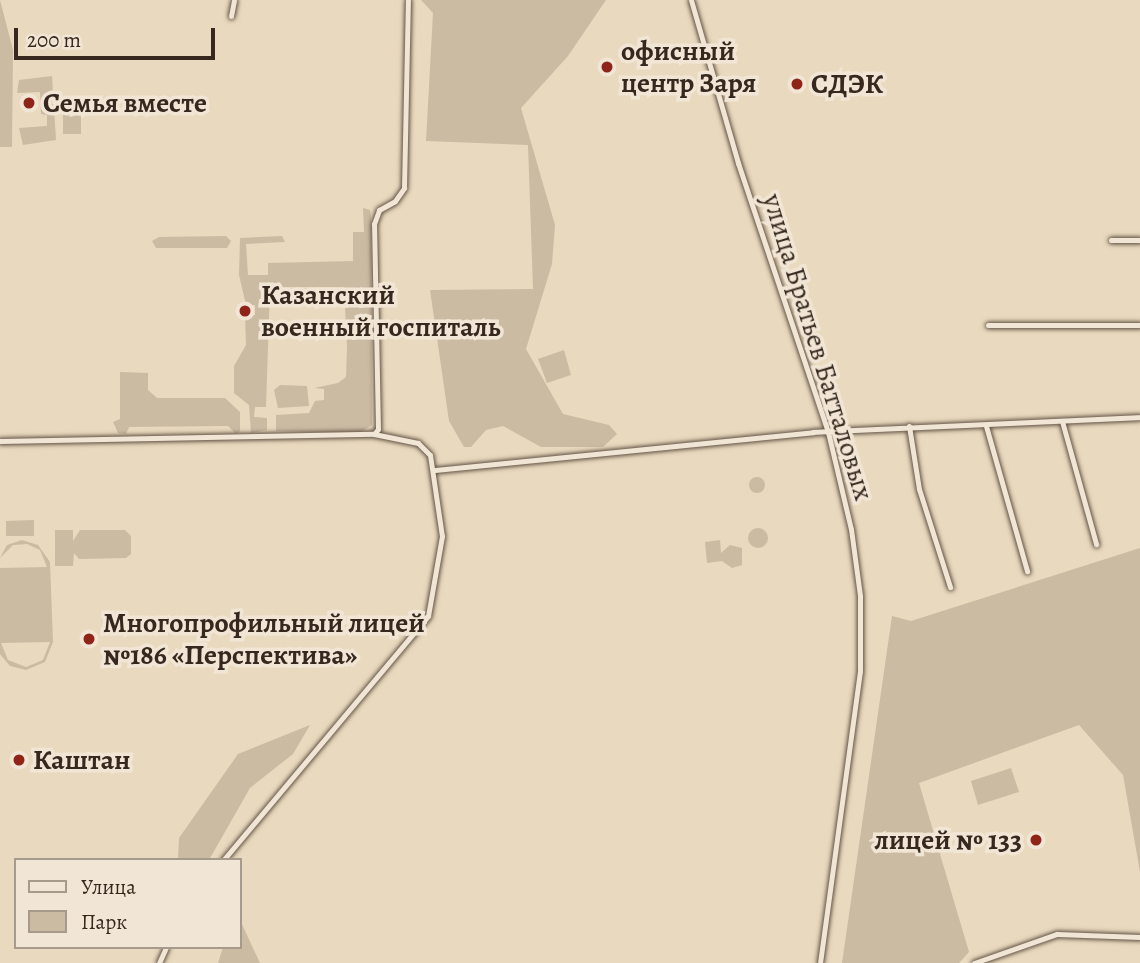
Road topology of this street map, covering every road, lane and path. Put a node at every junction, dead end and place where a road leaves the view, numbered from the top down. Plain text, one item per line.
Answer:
1 (234, 0) edge
2 (408, 0) edge
3 (691, 0) edge
4 (231, 16) dead end
5 (1111, 240) dead end
6 (1140, 240) edge
7 (1140, 325) edge
8 (988, 326) dead end
9 (1140, 417) edge
10 (1062, 421) junction
11 (909, 426) junction
12 (986, 426) junction
13 (828, 432) junction
14 (374, 434) junction
15 (0, 441) edge
16 (435, 470) junction
17 (1096, 544) dead end
18 (1027, 571) dead end
19 (950, 587) dead end
20 (225, 858) edge
21 (1140, 937) edge
22 (820, 963) edge
23 (974, 963) edge

1 - 4 street
2 - 14 street
3 - 13 street, улица Братьев Батталовых
5 - 6 street
7 - 8 street
9 - 10 street
10 - 12 street
10 - 17 street
11 - 12 street
11 - 13 street
11 - 19 street
12 - 18 street
13 - 16 street
13 - 22 street, улица Братьев Батталовых
14 - 15 street
14 - 16 street
16 - 20 street
21 - 23 street

